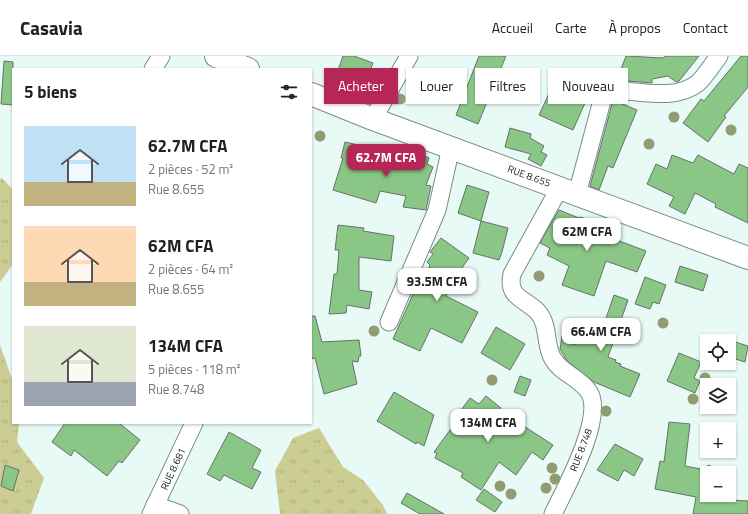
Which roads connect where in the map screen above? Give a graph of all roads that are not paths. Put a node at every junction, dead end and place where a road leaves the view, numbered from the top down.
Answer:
1 (161, 56) edge
2 (216, 56) edge
3 (410, 56) edge
4 (719, 56) edge
5 (154, 68) edge
6 (246, 68) edge
7 (312, 94) edge
8 (373, 119) junction
9 (451, 147) junction
10 (569, 190) junction
11 (748, 258) edge
12 (389, 322) dead end
13 (194, 424) edge
14 (153, 510) edge
15 (180, 514) edge
16 (553, 514) edge

1 - 5 street
2 - 6 street
3 - 8 street
4 - 10 street
7 - 8 street, RUE 8.655
8 - 9 street, RUE 8.655
9 - 10 street, RUE 8.655
9 - 12 street
10 - 11 street, RUE 8.655
10 - 16 street, RUE 8.748
13 - 14 street, RUE 8.681
14 - 15 street

